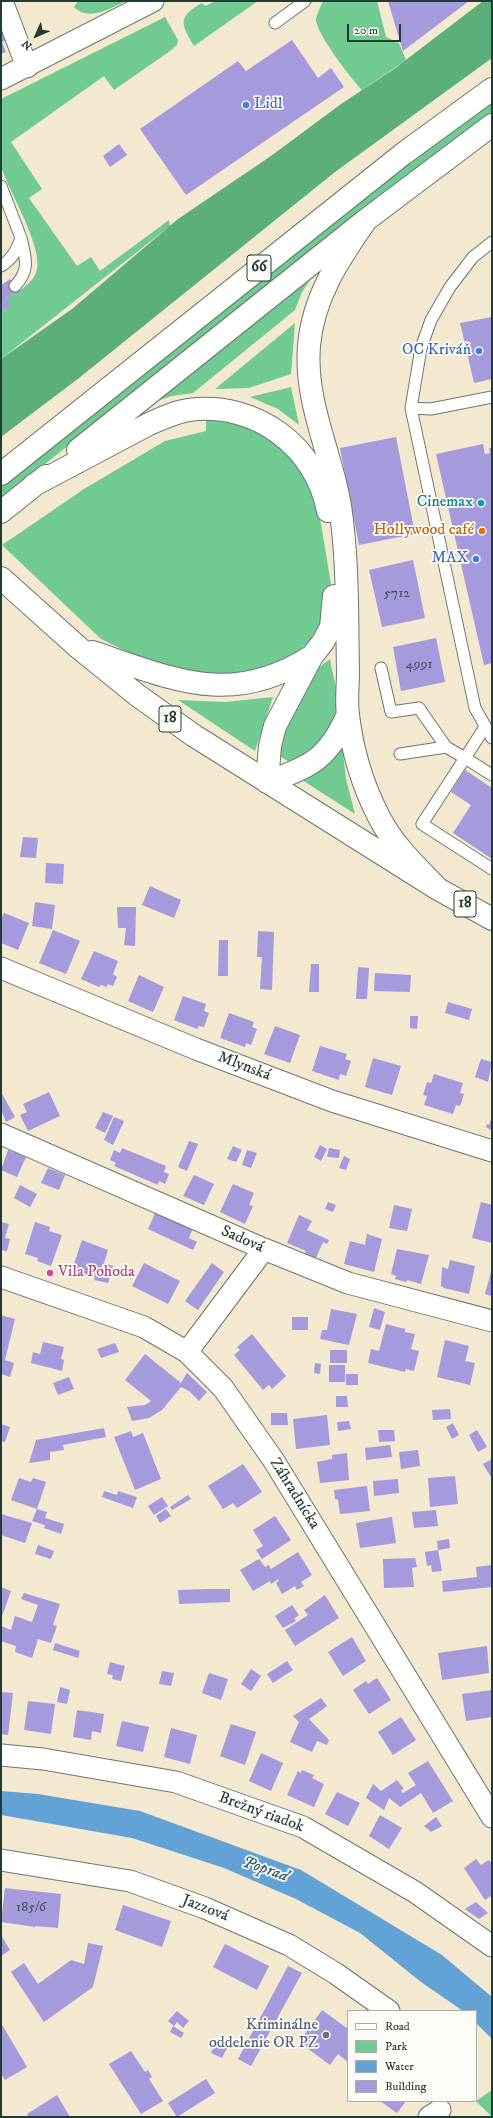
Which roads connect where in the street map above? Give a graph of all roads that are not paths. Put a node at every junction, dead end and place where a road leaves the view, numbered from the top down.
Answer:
1 (2, 1) edge
2 (152, 1) edge
3 (305, 1) edge
4 (275, 24) dead end
5 (27, 67) junction
6 (1, 79) edge
7 (492, 89) edge
8 (492, 125) edge
9 (1, 186) edge
10 (366, 220) junction
11 (21, 238) junction
12 (492, 242) edge
13 (1, 266) edge
14 (14, 286) dead end
15 (492, 397) edge
16 (411, 408) junction
17 (1, 474) edge
18 (34, 485) junction
19 (1, 512) edge
20 (5, 582) edge
21 (79, 648) junction
22 (312, 656) junction
23 (381, 668) dead end
24 (348, 714) junction
25 (485, 727) junction
26 (492, 738) edge
27 (446, 747) junction
28 (400, 754) dead end
29 (465, 758) junction
30 (492, 775) edge
31 (267, 782) junction
32 (492, 869) edge
33 (438, 889) junction
34 (492, 919) edge
35 (1, 968) edge
36 (1, 1134) edge
37 (492, 1150) edge
38 (264, 1249) junction
39 (1, 1277) edge
40 (492, 1321) edge
41 (187, 1352) junction
42 (1, 1755) edge
43 (492, 1817) edge
44 (1, 1860) edge
45 (492, 1946) edge
46 (388, 2010) edge

1 - 5 street
2 - 5 street
3 - 4 lane
5 - 6 street
7 - 17 main road, 66
8 - 10 main road, 66
9 - 11 lane
10 - 18 main road, 66
10 - 24 main road
11 - 13 lane
11 - 14 lane
12 - 16 lane
15 - 16 lane
16 - 25 lane
18 - 19 main road, 66
18 - 22 main road
20 - 21 main road, 18
21 - 22 main road
21 - 31 main road, 18
22 - 31 main road
23 - 27 lane
24 - 31 main road
24 - 33 main road
25 - 26 lane
25 - 29 lane
27 - 28 lane
27 - 29 lane
29 - 30 lane
29 - 32 lane
31 - 33 main road, 18
33 - 34 main road, 18
35 - 37 street, Mlynská
36 - 38 street, Sadová
38 - 40 street, Sadová
38 - 41 street
39 - 41 street, Záhradnícka
41 - 43 street, Záhradnícka
42 - 45 street, Brežný riadok
44 - 46 street, Jazzová

